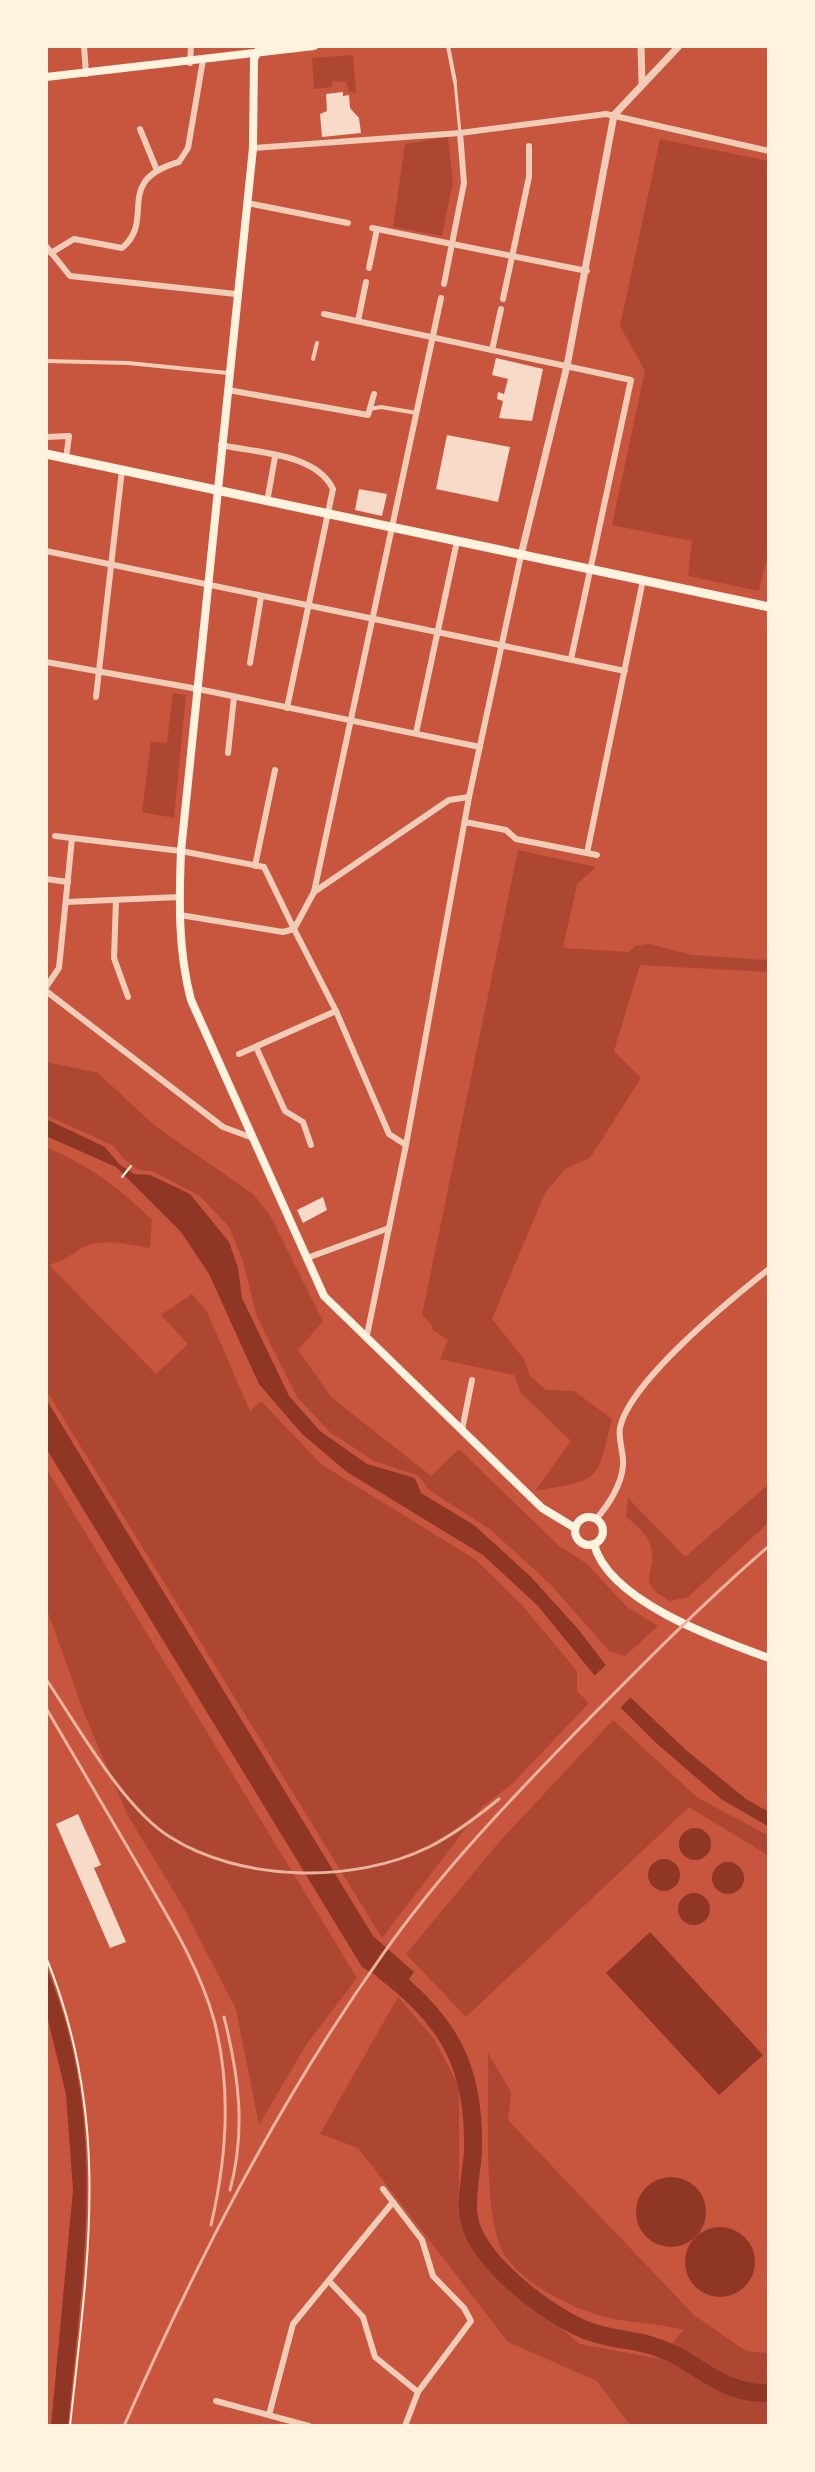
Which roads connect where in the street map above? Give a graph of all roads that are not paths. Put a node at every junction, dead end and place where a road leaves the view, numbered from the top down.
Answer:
1 (84, 46) edge
2 (191, 46) edge
3 (314, 46) edge
4 (448, 46) edge
5 (641, 46) edge
6 (679, 46) edge
7 (260, 49) edge
8 (203, 60) junction
9 (190, 63) junction
10 (86, 74) junction
11 (46, 77) edge
12 (455, 82) joint
13 (642, 83) junction
14 (614, 115) junction
15 (140, 129) dead end
16 (460, 133) junction
17 (529, 146) dead end
18 (253, 148) junction
19 (769, 151) edge
20 (156, 168) junction
21 (247, 203) junction
22 (348, 223) dead end
23 (452, 244) junction
24 (46, 246) edge
25 (51, 253) junction
26 (512, 256) junction
27 (369, 268) joint
28 (587, 271) junction
29 (366, 282) joint
30 (444, 284) joint
31 (236, 294) junction
32 (441, 298) joint
33 (503, 299) joint
34 (501, 309) joint
35 (324, 314) dead end
36 (358, 321) junction
37 (433, 337) junction
38 (317, 343) dead end
39 (492, 350) junction
40 (313, 359) dead end
41 (46, 361) edge
42 (567, 366) junction
43 (228, 373) junction
44 (226, 390) junction
45 (374, 394) dead end
46 (369, 412) junction
47 (417, 413) junction
48 (365, 424) dead end
49 (46, 437) edge
50 (221, 445) junction
51 (46, 454) edge
52 (275, 457) junction
53 (66, 459) junction
54 (122, 470) junction
55 (216, 492) junction
56 (267, 502) junction
57 (327, 514) junction
58 (392, 527) junction
59 (457, 541) junction
60 (46, 551) edge
61 (521, 555) junction
62 (112, 564) junction
63 (591, 569) junction
64 (643, 580) junction
65 (208, 586) junction
66 (261, 597) junction
67 (309, 607) junction
68 (769, 607) edge
69 (373, 618) junction
70 (438, 632) junction
71 (502, 645) junction
72 (571, 659) junction
73 (46, 662) edge
74 (250, 663) dead end
75 (99, 671) junction
76 (625, 671) junction
77 (198, 689) junction
78 (96, 697) dead end
79 (234, 697) junction
80 (287, 708) junction
81 (351, 719) junction
82 (416, 733) junction
83 (480, 747) junction
84 (228, 753) dead end
85 (275, 770) dead end
86 (469, 797) junction
87 (465, 822) junction
88 (55, 836) dead end
89 (72, 838) junction
90 (181, 851) junction
91 (587, 853) junction
92 (597, 855) dead end
93 (255, 866) junction
94 (46, 879) edge
95 (68, 882) junction
96 (314, 892) junction
97 (180, 897) junction
98 (116, 900) junction
99 (66, 902) junction
100 (180, 915) junction
101 (294, 929) junction
102 (46, 989) edge
103 (128, 997) dead end
104 (336, 1011) junction
105 (256, 1047) junction
106 (239, 1054) dead end
107 (253, 1138) junction
108 (311, 1145) dead end
109 (406, 1145) junction
110 (389, 1228) junction
111 (307, 1258) junction
112 (769, 1269) edge
113 (367, 1335) junction
114 (472, 1380) dead end
115 (462, 1430) junction
116 (596, 1519) junction
117 (575, 1528) junction
118 (594, 1544) junction
119 (769, 1658) edge
120 (383, 2189) dead end
121 (393, 2202) junction
122 (329, 2281) junction
123 (418, 2392) junction
124 (216, 2401) dead end
125 (269, 2415) junction
126 (284, 2423) edge
127 (309, 2426) edge
128 (405, 2426) edge

1 - 10 street
2 - 9 street
3 - 7 main road
4 - 12 street
5 - 13 street
6 - 13 street
7 - 8 main road
7 - 18 main road
8 - 9 main road
8 - 20 street
9 - 10 main road
10 - 11 main road
12 - 16 lane
13 - 14 street
14 - 16 street
14 - 19 street
14 - 28 street
15 - 20 street
16 - 18 street
16 - 23 street
17 - 26 street
18 - 21 main road
20 - 25 street
21 - 22 street
21 - 31 main road
23 - 26 street
23 - 27 street
23 - 30 street
24 - 25 street
25 - 31 street
26 - 28 street
26 - 33 street
27 - 29 street
28 - 42 street
29 - 36 street
30 - 32 street
31 - 43 main road
32 - 37 street
33 - 34 street
34 - 39 street
35 - 36 street
36 - 37 street
37 - 39 street
37 - 47 street
38 - 40 street
39 - 42 street
41 - 43 street
42 - 61 street
42 - 63 street
43 - 44 main road
44 - 46 street
44 - 50 main road
45 - 46 street
46 - 47 street
46 - 48 street
47 - 58 street
49 - 53 street
50 - 52 street
50 - 55 main road
51 - 53 main road
52 - 56 street
52 - 57 street
53 - 54 main road
54 - 55 main road
54 - 62 street
55 - 56 main road
55 - 65 main road
56 - 57 main road
57 - 58 main road
57 - 67 street
58 - 59 main road
58 - 69 street
59 - 61 main road
59 - 70 street
60 - 62 street
61 - 63 main road
61 - 71 street
62 - 65 street
62 - 75 street
63 - 64 main road
63 - 72 street
64 - 68 main road
64 - 76 street
65 - 66 street
65 - 77 main road
66 - 67 street
66 - 74 street
67 - 69 street
67 - 80 street
69 - 70 street
69 - 81 street
70 - 71 street
70 - 82 street
71 - 72 street
71 - 83 street
72 - 76 street
73 - 75 street
75 - 77 street
75 - 78 street
76 - 91 street
77 - 79 street
77 - 90 main road
79 - 80 street
79 - 84 street
80 - 81 street
81 - 82 street
81 - 96 street
82 - 83 street
83 - 86 street
85 - 93 street
86 - 87 street
86 - 96 street
87 - 91 street
87 - 109 street
88 - 89 street
89 - 90 street
89 - 95 street
90 - 93 street
90 - 97 main road
91 - 92 street
93 - 101 street
94 - 95 street
95 - 99 street
96 - 101 street
97 - 98 street
97 - 100 main road
98 - 99 street
98 - 103 street
99 - 102 street
100 - 101 street
100 - 107 main road
101 - 104 street
102 - 107 street
104 - 105 street
104 - 109 street
105 - 106 street
105 - 108 street
107 - 111 main road
109 - 110 street
110 - 111 street
110 - 113 street
111 - 113 main road
112 - 116 street
113 - 115 main road
114 - 115 street
115 - 117 main road
116 - 117 main road
116 - 118 main road
117 - 118 main road
118 - 119 main road
120 - 121 street
121 - 122 street
121 - 123 street
122 - 123 street
122 - 125 street
123 - 128 street
124 - 125 street
125 - 126 street
126 - 127 street

